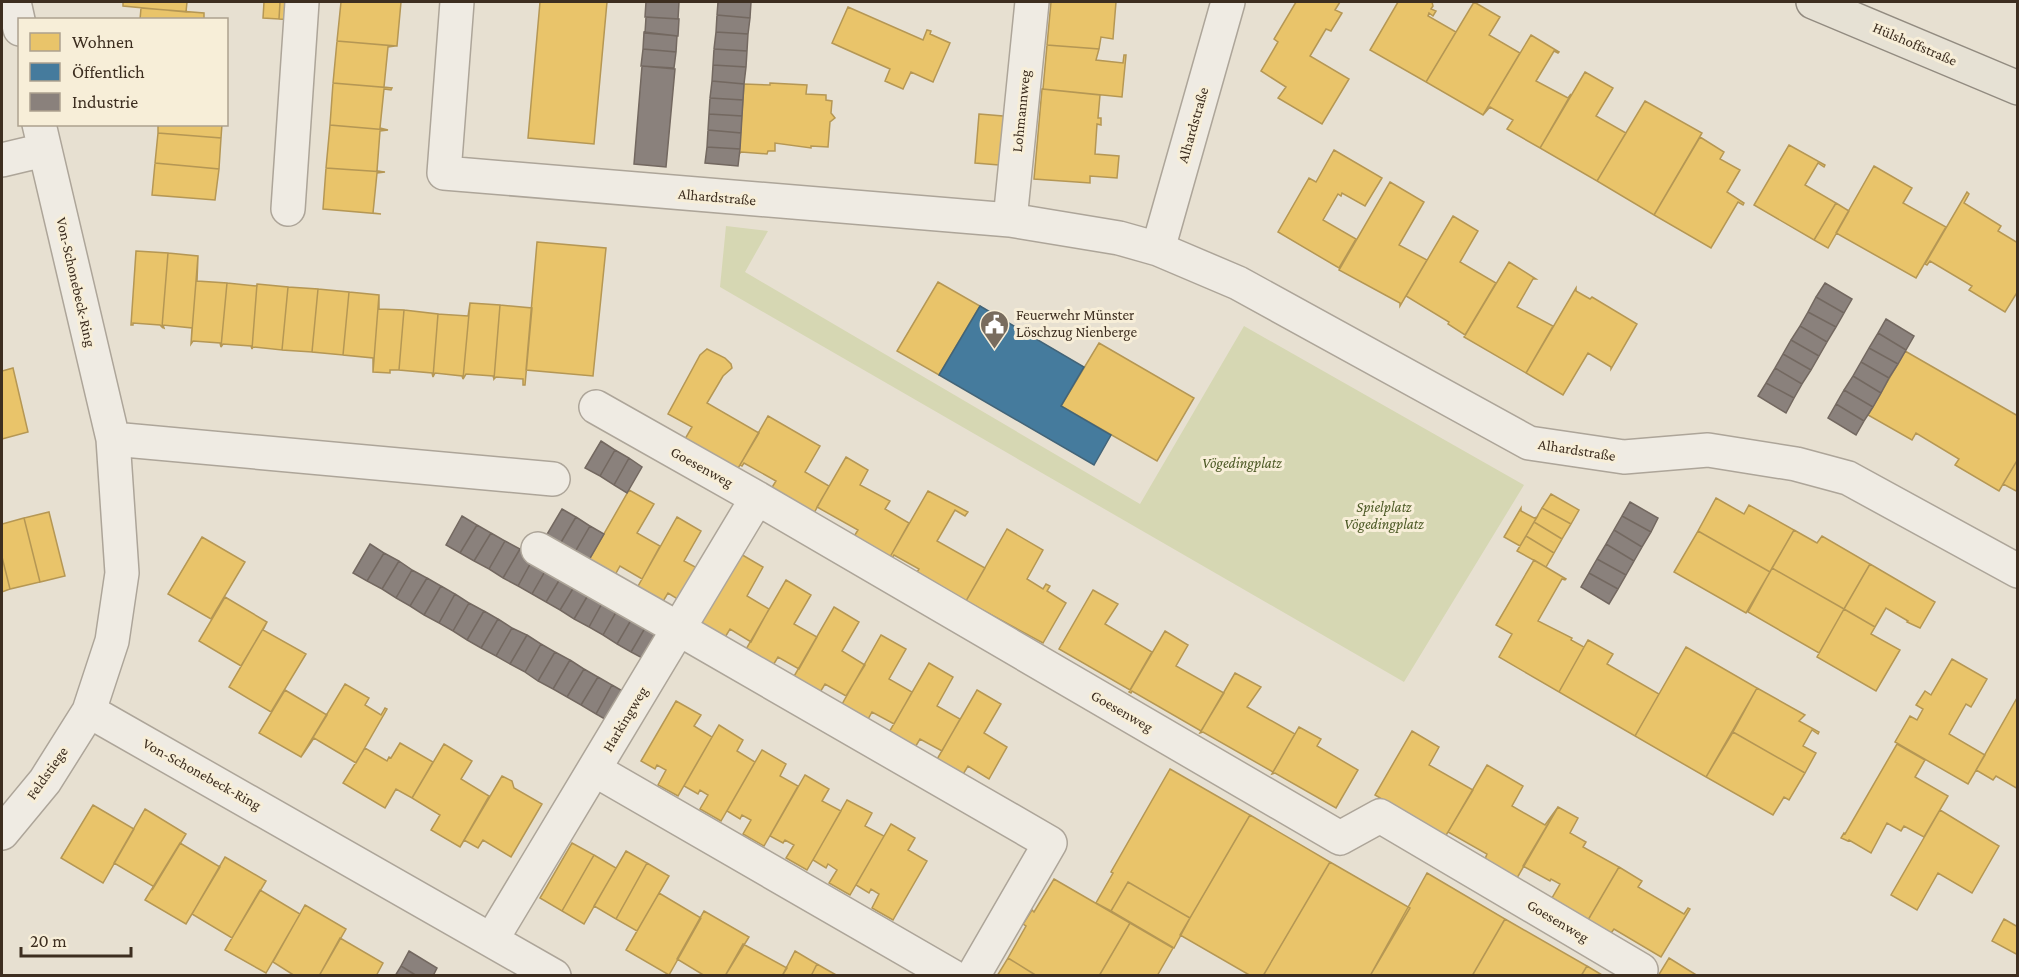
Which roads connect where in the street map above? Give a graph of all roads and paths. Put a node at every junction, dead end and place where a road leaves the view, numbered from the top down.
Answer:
1 (14, 2) edge
2 (302, 2) edge
3 (457, 2) edge
4 (1032, 2) edge
5 (1228, 2) edge
6 (1813, 2) edge
7 (18, 20) edge
8 (2018, 88) edge
9 (41, 137) edge
10 (2, 160) edge
11 (288, 209) dead end
12 (1010, 220) junction
13 (1158, 249) junction
14 (596, 407) dead end
15 (113, 439) junction
16 (553, 479) dead end
17 (758, 498) junction
18 (538, 549) dead end
19 (2018, 571) edge
20 (679, 629) junction
21 (89, 711) junction
22 (595, 770) junction
23 (2, 832) edge
24 (492, 939) junction
25 (554, 975) edge
26 (952, 975) edge
27 (973, 975) edge
28 (1637, 975) edge

1 - 7 street
2 - 11 street
3 - 12 street, Alhardstraße
4 - 12 street, Lohmannweg
5 - 13 street, Alhardstraße
6 - 8 main road, Hülshoffstraße
9 - 10 street
9 - 15 street, Von-Schonebeck-Ring
12 - 13 street, Alhardstraße
13 - 19 street, Alhardstraße
14 - 17 street, Goesenweg
15 - 16 street
15 - 21 street, Von-Schonebeck-Ring
17 - 20 street, Harkingweg
17 - 28 street, Goesenweg
18 - 20 street
20 - 22 street, Harkingweg
20 - 27 street
21 - 23 street, Feldstiege
21 - 24 street, Von-Schonebeck-Ring
22 - 24 street, Harkingweg
22 - 26 street
24 - 25 street, Von-Schonebeck-Ring

